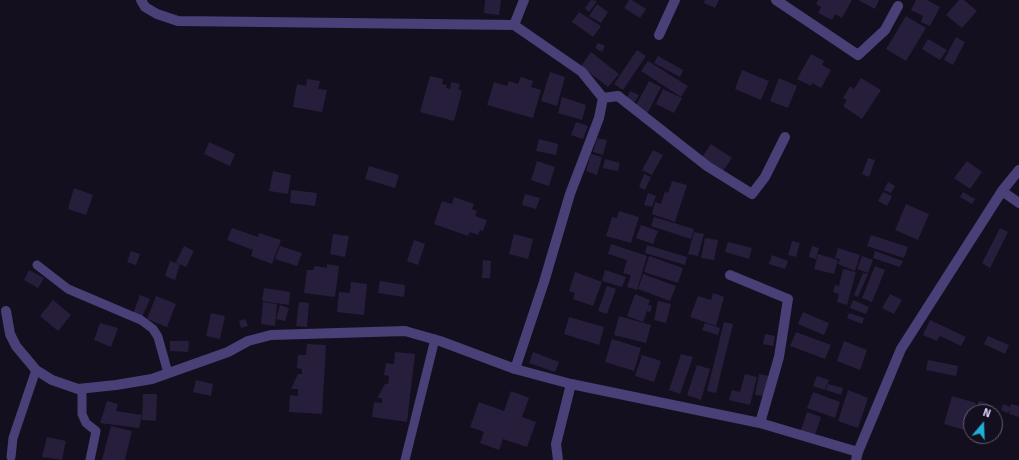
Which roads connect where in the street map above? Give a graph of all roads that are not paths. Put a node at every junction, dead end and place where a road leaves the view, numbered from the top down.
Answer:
1 (141, 0) edge
2 (524, 0) edge
3 (675, 0) edge
4 (776, 0) edge
5 (898, 6) dead end
6 (514, 25) junction
7 (659, 35) dead end
8 (603, 98) junction
9 (785, 137) dead end
10 (1019, 170) edge
11 (1002, 191) junction
12 (1019, 203) edge
13 (37, 265) dead end
14 (730, 275) dead end
15 (6, 310) dead end
16 (436, 339) junction
17 (515, 369) junction
18 (36, 370) junction
19 (168, 373) junction
20 (571, 384) junction
21 (82, 389) junction
22 (760, 424) junction
23 (857, 456) edge
24 (11, 457) dead end
25 (90, 460) edge
26 (405, 460) edge
27 (558, 460) edge

1 - 6 street
2 - 6 street
3 - 7 street
4 - 5 street
6 - 8 street
8 - 9 street
8 - 17 street
10 - 11 street
11 - 12 street
11 - 23 street
13 - 19 lane
14 - 22 street
15 - 18 street
16 - 17 street
16 - 19 street
16 - 26 lane
17 - 20 street
18 - 21 street
18 - 24 lane
19 - 21 street
20 - 22 street
20 - 27 street
21 - 25 lane
22 - 23 street

